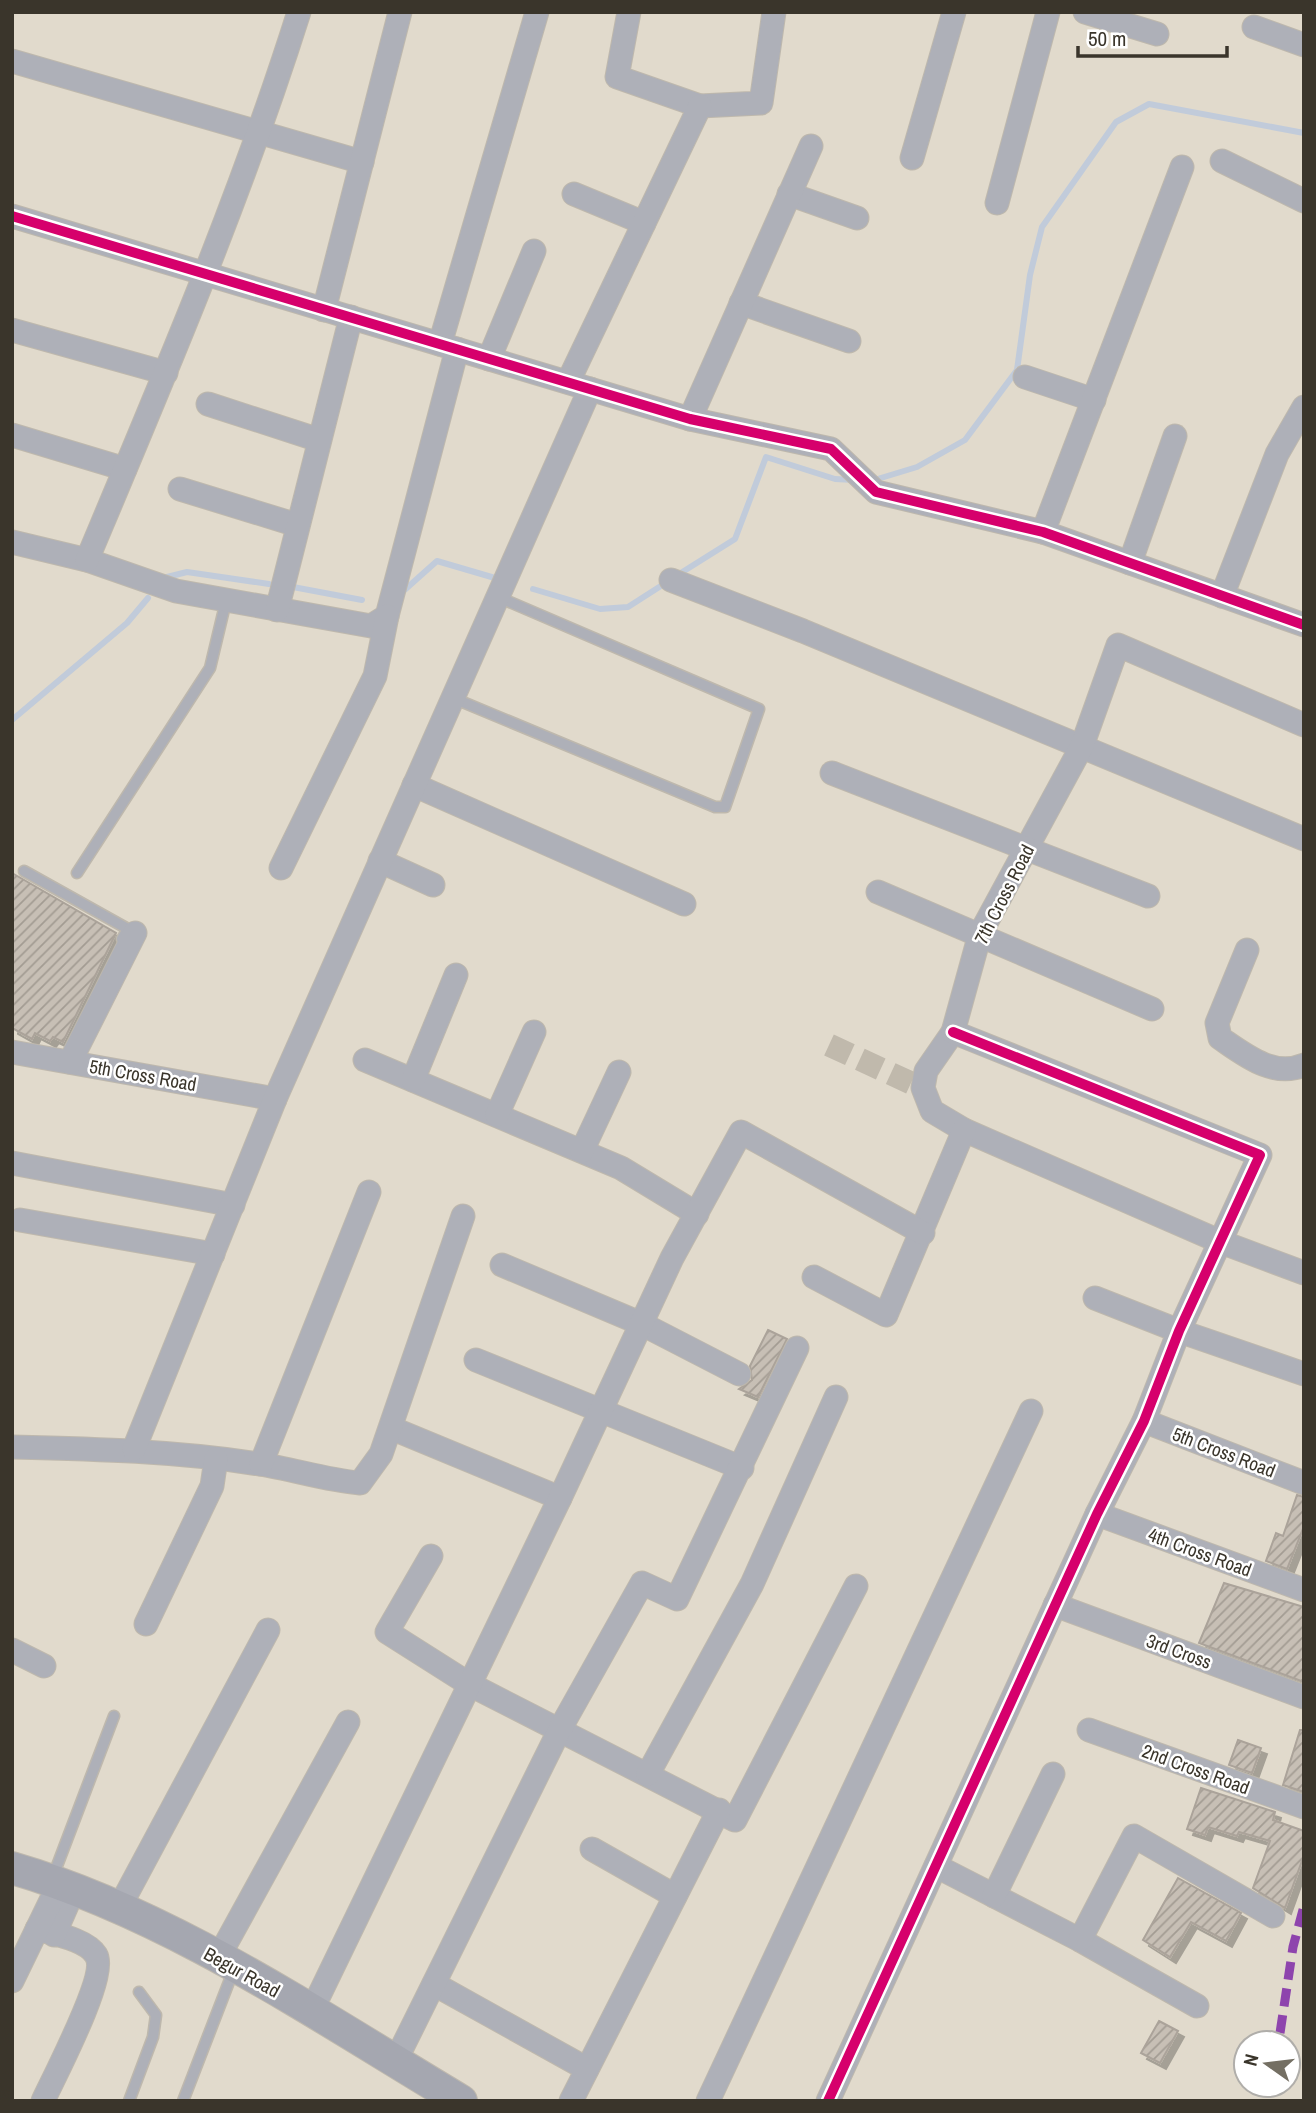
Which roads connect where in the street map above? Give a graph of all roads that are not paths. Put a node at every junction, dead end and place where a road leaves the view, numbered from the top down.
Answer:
1 (299, 12) edge
2 (400, 12) edge
3 (537, 12) edge
4 (629, 12) edge
5 (774, 12) edge
6 (954, 12) edge
7 (1048, 12) edge
8 (1085, 12) edge
9 (1254, 27) dead end
10 (1157, 34) dead end
11 (1304, 45) edge
12 (12, 61) edge
13 (700, 106) junction
14 (261, 132) junction
15 (811, 146) dead end
16 (912, 158) dead end
17 (1222, 161) dead end
18 (362, 162) junction
19 (1182, 167) dead end
20 (574, 194) dead end
21 (789, 194) junction
22 (1304, 201) edge
23 (997, 202) dead end
24 (12, 216) edge
25 (857, 218) dead end
26 (644, 223) junction
27 (534, 251) dead end
28 (207, 272) junction
29 (741, 303) junction
30 (324, 310) junction
31 (351, 317) junction
32 (12, 330) edge
33 (849, 341) dead end
34 (448, 346) junction
35 (489, 359) junction
36 (166, 373) junction
37 (1025, 377) dead end
38 (579, 385) junction
39 (1094, 400) junction
40 (208, 404) dead end
41 (1304, 407) edge
42 (690, 419) junction
43 (12, 435) edge
44 (1175, 436) dead end
45 (319, 440) junction
46 (125, 469) junction
47 (180, 489) dead end
48 (297, 525) junction
49 (1044, 532) junction
50 (12, 542) edge
51 (87, 560) junction
52 (1130, 563) junction
53 (671, 580) dead end
54 (1222, 596) junction
55 (498, 597) junction
56 (226, 601) junction
57 (277, 610) junction
58 (387, 616) junction
59 (1304, 625) edge
60 (453, 698) junction
61 (1304, 725) edge
62 (1082, 746) junction
63 (832, 773) dead end
64 (414, 785) junction
65 (1304, 839) edge
66 (1026, 848) junction
67 (380, 861) junction
68 (281, 868) dead end
69 (24, 871) dead end
70 (77, 873) dead end
71 (433, 885) dead end
72 (878, 892) dead end
73 (1148, 897) dead end
74 (684, 904) dead end
75 (135, 933) dead end
76 (980, 933) junction
77 (1247, 950) dead end
78 (116, 960) junction
79 (456, 975) dead end
80 (1152, 1009) dead end
81 (534, 1032) dead end
82 (953, 1032) junction
83 (12, 1052) edge
84 (365, 1060) dead end
85 (70, 1062) junction
86 (1304, 1065) edge
87 (620, 1072) dead end
88 (413, 1080) junction
89 (275, 1099) junction
90 (497, 1115) junction
91 (964, 1130) junction
92 (582, 1151) junction
93 (12, 1163) edge
94 (369, 1192) dead end
95 (233, 1205) junction
96 (696, 1214) junction
97 (463, 1216) dead end
98 (20, 1220) dead end
99 (923, 1233) junction
100 (1221, 1242) junction
101 (212, 1254) junction
102 (502, 1265) dead end
103 (1304, 1273) edge
104 (814, 1277) dead end
105 (1096, 1298) dead end
106 (642, 1324) junction
107 (1179, 1331) junction
108 (797, 1348) dead end
109 (476, 1360) dead end
110 (739, 1374) dead end
111 (1304, 1374) edge
112 (836, 1397) dead end
113 (600, 1409) junction
114 (1031, 1411) dead end
115 (1144, 1421) junction
116 (391, 1427) junction
117 (12, 1447) edge
118 (134, 1449) junction
119 (216, 1458) junction
120 (261, 1464) junction
121 (742, 1468) junction
122 (1304, 1483) edge
123 (560, 1498) junction
124 (1097, 1514) junction
125 (431, 1556) dead end
126 (856, 1586) dead end
127 (1304, 1590) edge
128 (1055, 1605) junction
129 (146, 1623) dead end
130 (268, 1630) dead end
131 (12, 1650) edge
132 (44, 1665) dead end
133 (469, 1684) junction
134 (1304, 1697) edge
135 (114, 1716) dead end
136 (348, 1722) dead end
137 (560, 1730) junction
138 (1089, 1730) dead end
139 (648, 1774) junction
140 (1053, 1774) dead end
141 (1304, 1807) edge
142 (719, 1810) junction
143 (592, 1849) dead end
144 (936, 1867) junction
145 (12, 1868) edge
146 (62, 1882) junction
147 (675, 1896) junction
148 (993, 1896) junction
149 (118, 1908) junction
150 (1273, 1916) dead end
151 (46, 1932) junction
152 (1080, 1940) junction
153 (227, 1962) junction
154 (12, 1980) edge
155 (434, 1984) junction
156 (139, 1992) dead end
157 (1197, 2006) dead end
158 (311, 2012) junction
159 (395, 2062) junction
160 (587, 2069) junction
161 (426, 2092) edge
162 (43, 2101) edge
163 (129, 2101) edge
164 (183, 2101) edge
165 (461, 2101) edge
166 (570, 2101) edge
167 (708, 2101) edge
168 (828, 2101) edge

1 - 14 street
2 - 18 street
3 - 34 street
4 - 13 street
5 - 13 street
6 - 16 street
7 - 23 street
8 - 10 street
9 - 11 street
12 - 14 street
13 - 26 street
14 - 18 street
14 - 28 street
15 - 21 street
17 - 22 street
18 - 30 street
19 - 39 street
20 - 26 street
21 - 25 street
21 - 29 street
24 - 28 street
26 - 38 street
27 - 35 street
28 - 30 street
28 - 36 street
29 - 33 street
29 - 42 street
30 - 31 street
31 - 34 street
31 - 45 street
32 - 36 street
34 - 35 street
34 - 58 street
35 - 38 street
36 - 46 street
37 - 39 street
38 - 42 street
38 - 55 street
39 - 49 street
40 - 45 street
41 - 54 street
42 - 49 street
43 - 46 street
44 - 52 street
45 - 48 street
46 - 51 street
47 - 48 street
48 - 57 street
49 - 52 street
50 - 51 street
51 - 56 street
52 - 54 street
53 - 62 street
54 - 59 street
55 - 60 street
55 - 60 lane
56 - 57 street
56 - 70 lane
57 - 58 street
58 - 68 street
60 - 64 street
61 - 62 street, 7th Cross Road
62 - 65 street
62 - 66 street, 7th Cross Road
63 - 66 street
64 - 67 street
64 - 74 street
66 - 73 street
66 - 76 street, 7th Cross Road
67 - 71 street
67 - 89 street
69 - 78 lane
72 - 76 street
75 - 78 street
76 - 80 street
76 - 82 street, 7th Cross Road
77 - 86 street
78 - 85 street
79 - 88 street
81 - 90 street
82 - 91 street, 7th Cross Road
82 - 100 street
83 - 85 street, 5th Cross Road
84 - 88 street
85 - 89 street, 5th Cross Road
87 - 92 street
88 - 90 street
89 - 95 street
90 - 92 street
91 - 99 street
91 - 100 street, 7th Cross Road
92 - 96 street
93 - 95 street
94 - 120 street
95 - 101 street
96 - 99 street
96 - 106 street
97 - 116 street
98 - 101 street
99 - 104 street
100 - 103 street, 7th Cross Road
100 - 107 street
101 - 118 street
102 - 106 street
105 - 107 street
106 - 110 street
106 - 113 street
107 - 111 street
107 - 115 street
108 - 121 street
109 - 113 street
112 - 139 street
113 - 121 street
113 - 123 street
114 - 167 street
115 - 122 street, 5th Cross Road
115 - 124 street
116 - 120 street
116 - 123 street
117 - 118 street
118 - 119 street
119 - 120 street
119 - 129 street
121 - 137 street
123 - 133 street
124 - 127 street, 4th Cross Road
124 - 128 street
125 - 133 street
126 - 142 street
128 - 134 street, 3rd Cross
128 - 144 street
130 - 149 street
131 - 132 street
133 - 137 street
133 - 158 street
135 - 146 lane
136 - 153 street
137 - 139 street
137 - 155 street
138 - 141 street, 2nd Cross Road
139 - 142 street
140 - 148 street
142 - 147 street
143 - 147 street
144 - 148 street
144 - 168 street
145 - 146 main road, Begur Road
146 - 149 main road, Begur Road
146 - 151 street
147 - 160 street
148 - 152 street
149 - 153 main road, Begur Road
150 - 152 street
151 - 154 street
151 - 162 street
152 - 157 street
153 - 158 main road, Begur Road
153 - 164 lane
155 - 159 street
155 - 160 street
156 - 163 lane
158 - 159 main road, Begur Road
159 - 161 main road, Begur Road
160 - 166 street
161 - 165 main road, Begur Road

